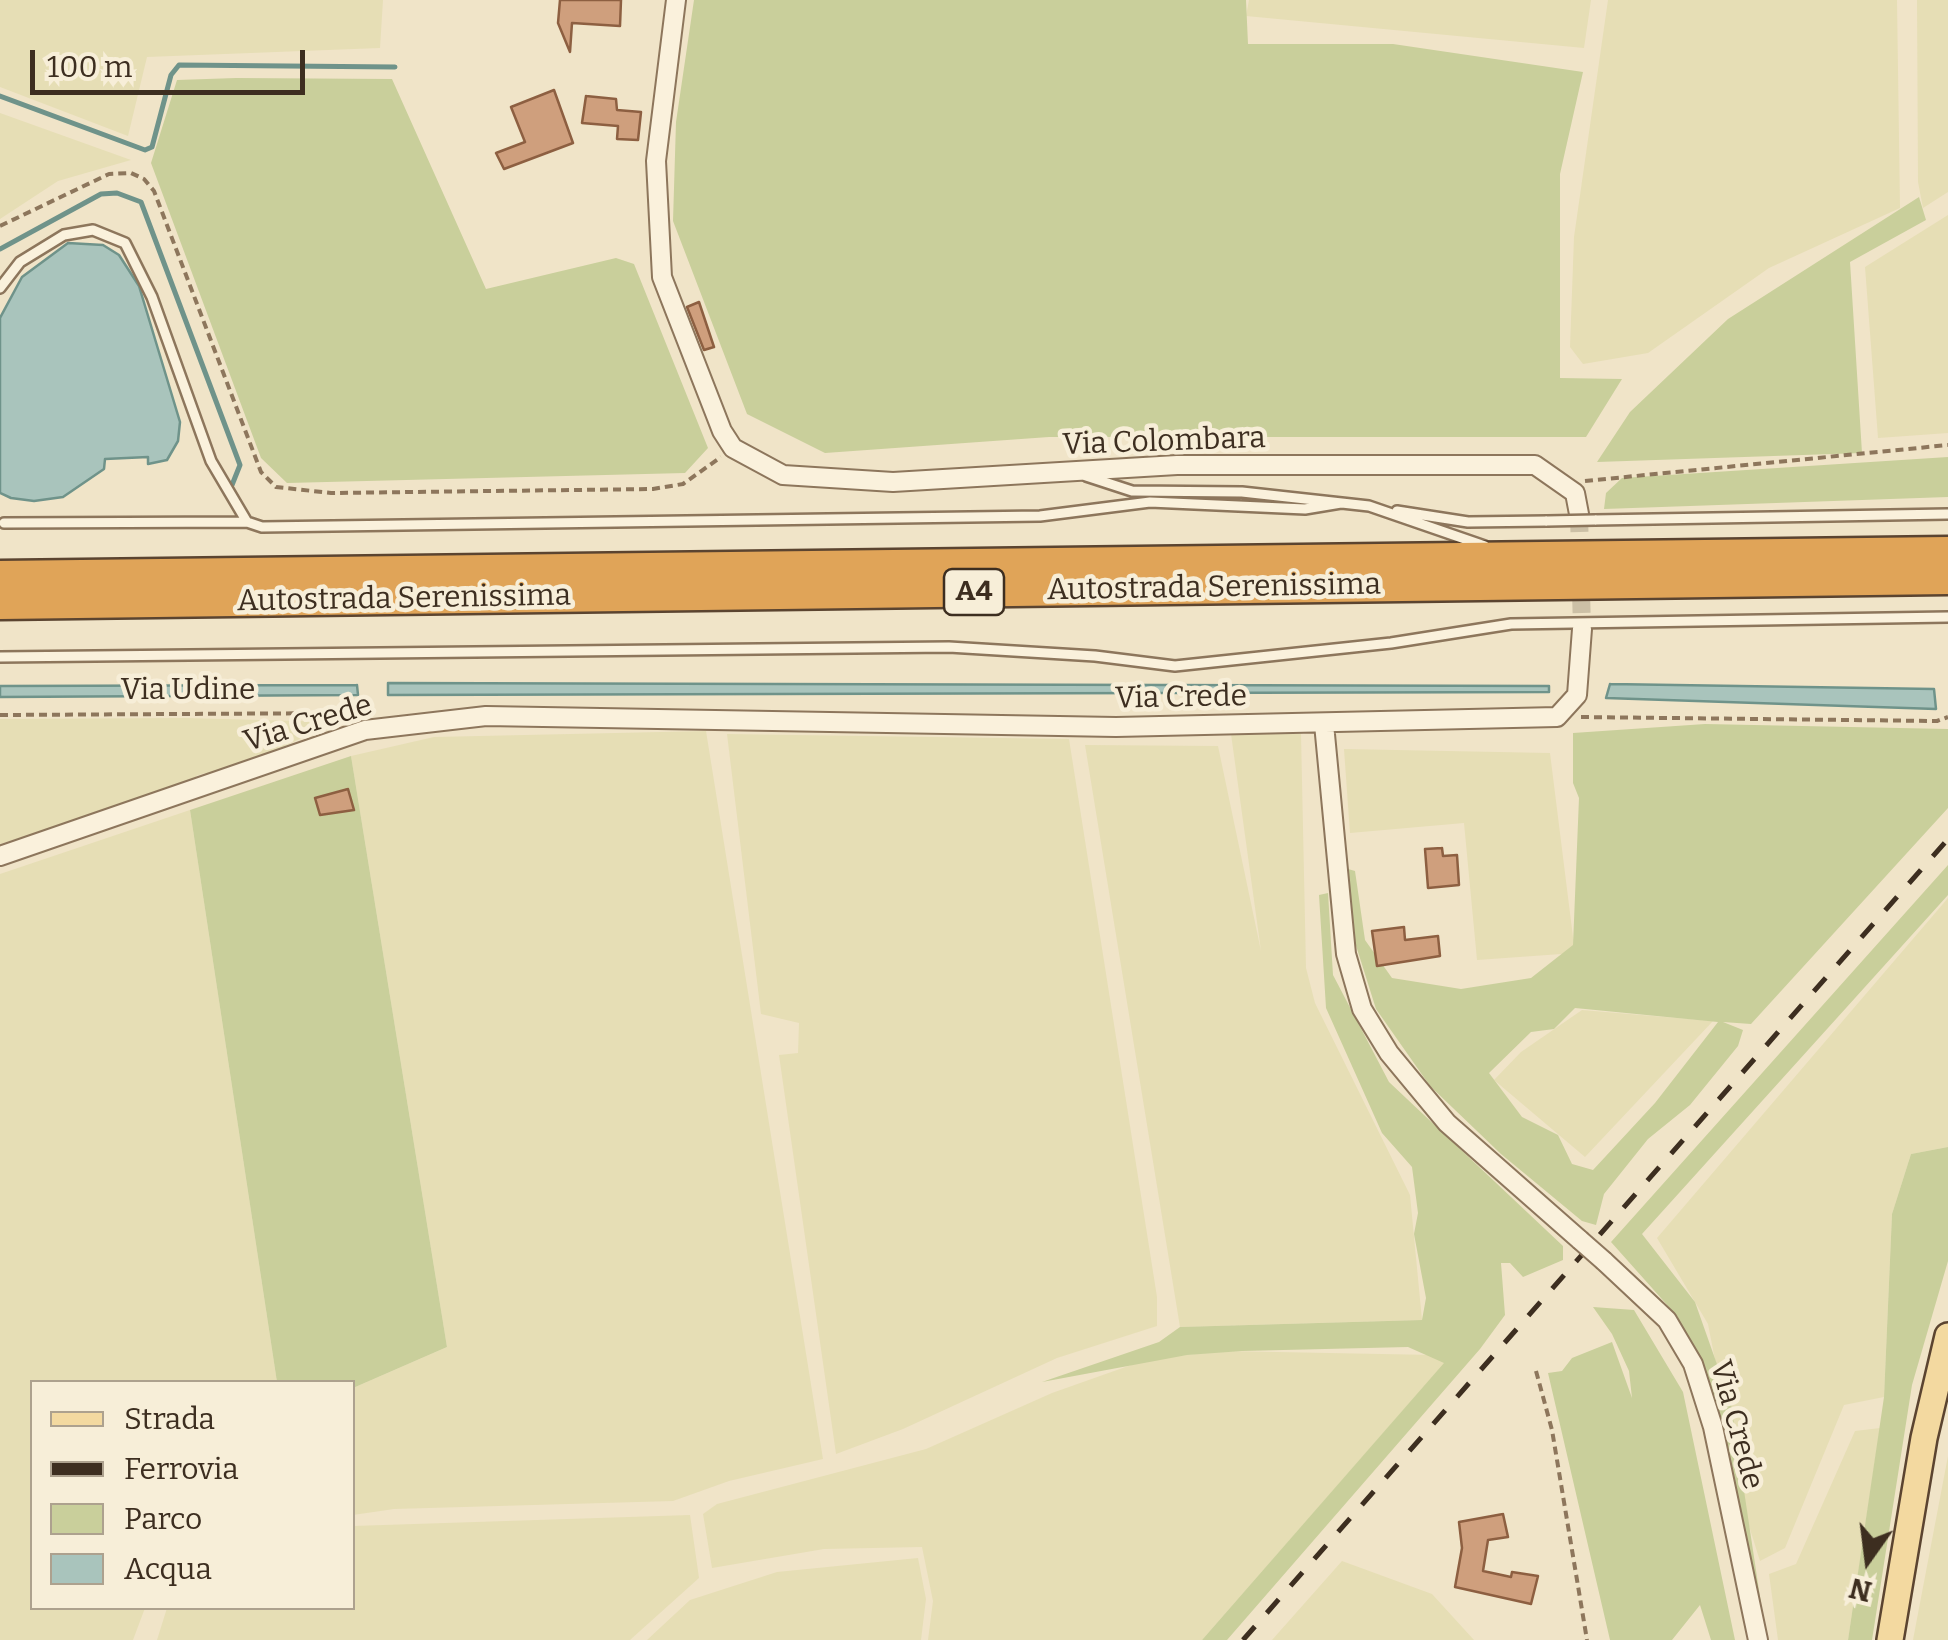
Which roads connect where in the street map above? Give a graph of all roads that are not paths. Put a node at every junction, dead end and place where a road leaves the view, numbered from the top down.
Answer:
1 (676, 0) edge
2 (0, 288) edge
3 (1071, 472) junction
4 (1341, 503) junction
5 (1369, 506) junction
6 (0, 510) edge
7 (1948, 514) edge
8 (1587, 517) junction
9 (247, 522) junction
10 (2, 523) edge
11 (1948, 552) edge
12 (1516, 557) junction
13 (0, 576) edge
14 (1948, 579) edge
15 (0, 604) edge
16 (1948, 617) edge
17 (1582, 628) tunnel mouth
18 (0, 658) edge
19 (1324, 724) junction
20 (0, 856) edge
21 (1948, 1336) edge
22 (1758, 1640) edge
23 (1890, 1640) edge

1 - 3 street, Via Colombara
2 - 9 lane
3 - 4 lane
3 - 8 street, Via Colombara
4 - 5 lane
4 - 9 lane
5 - 8 lane, bridge
5 - 12 lane
6 - 10 lane
7 - 8 lane
9 - 10 lane
11 - 12 highway, Autostrada Serenissima / A4
12 - 13 highway, Autostrada Serenissima / A4
14 - 15 highway, Autostrada Serenissima / A4
16 - 18 lane
17 - 19 street
19 - 20 street, Via Crede
19 - 22 street, Via Crede, bridge
21 - 23 main road

